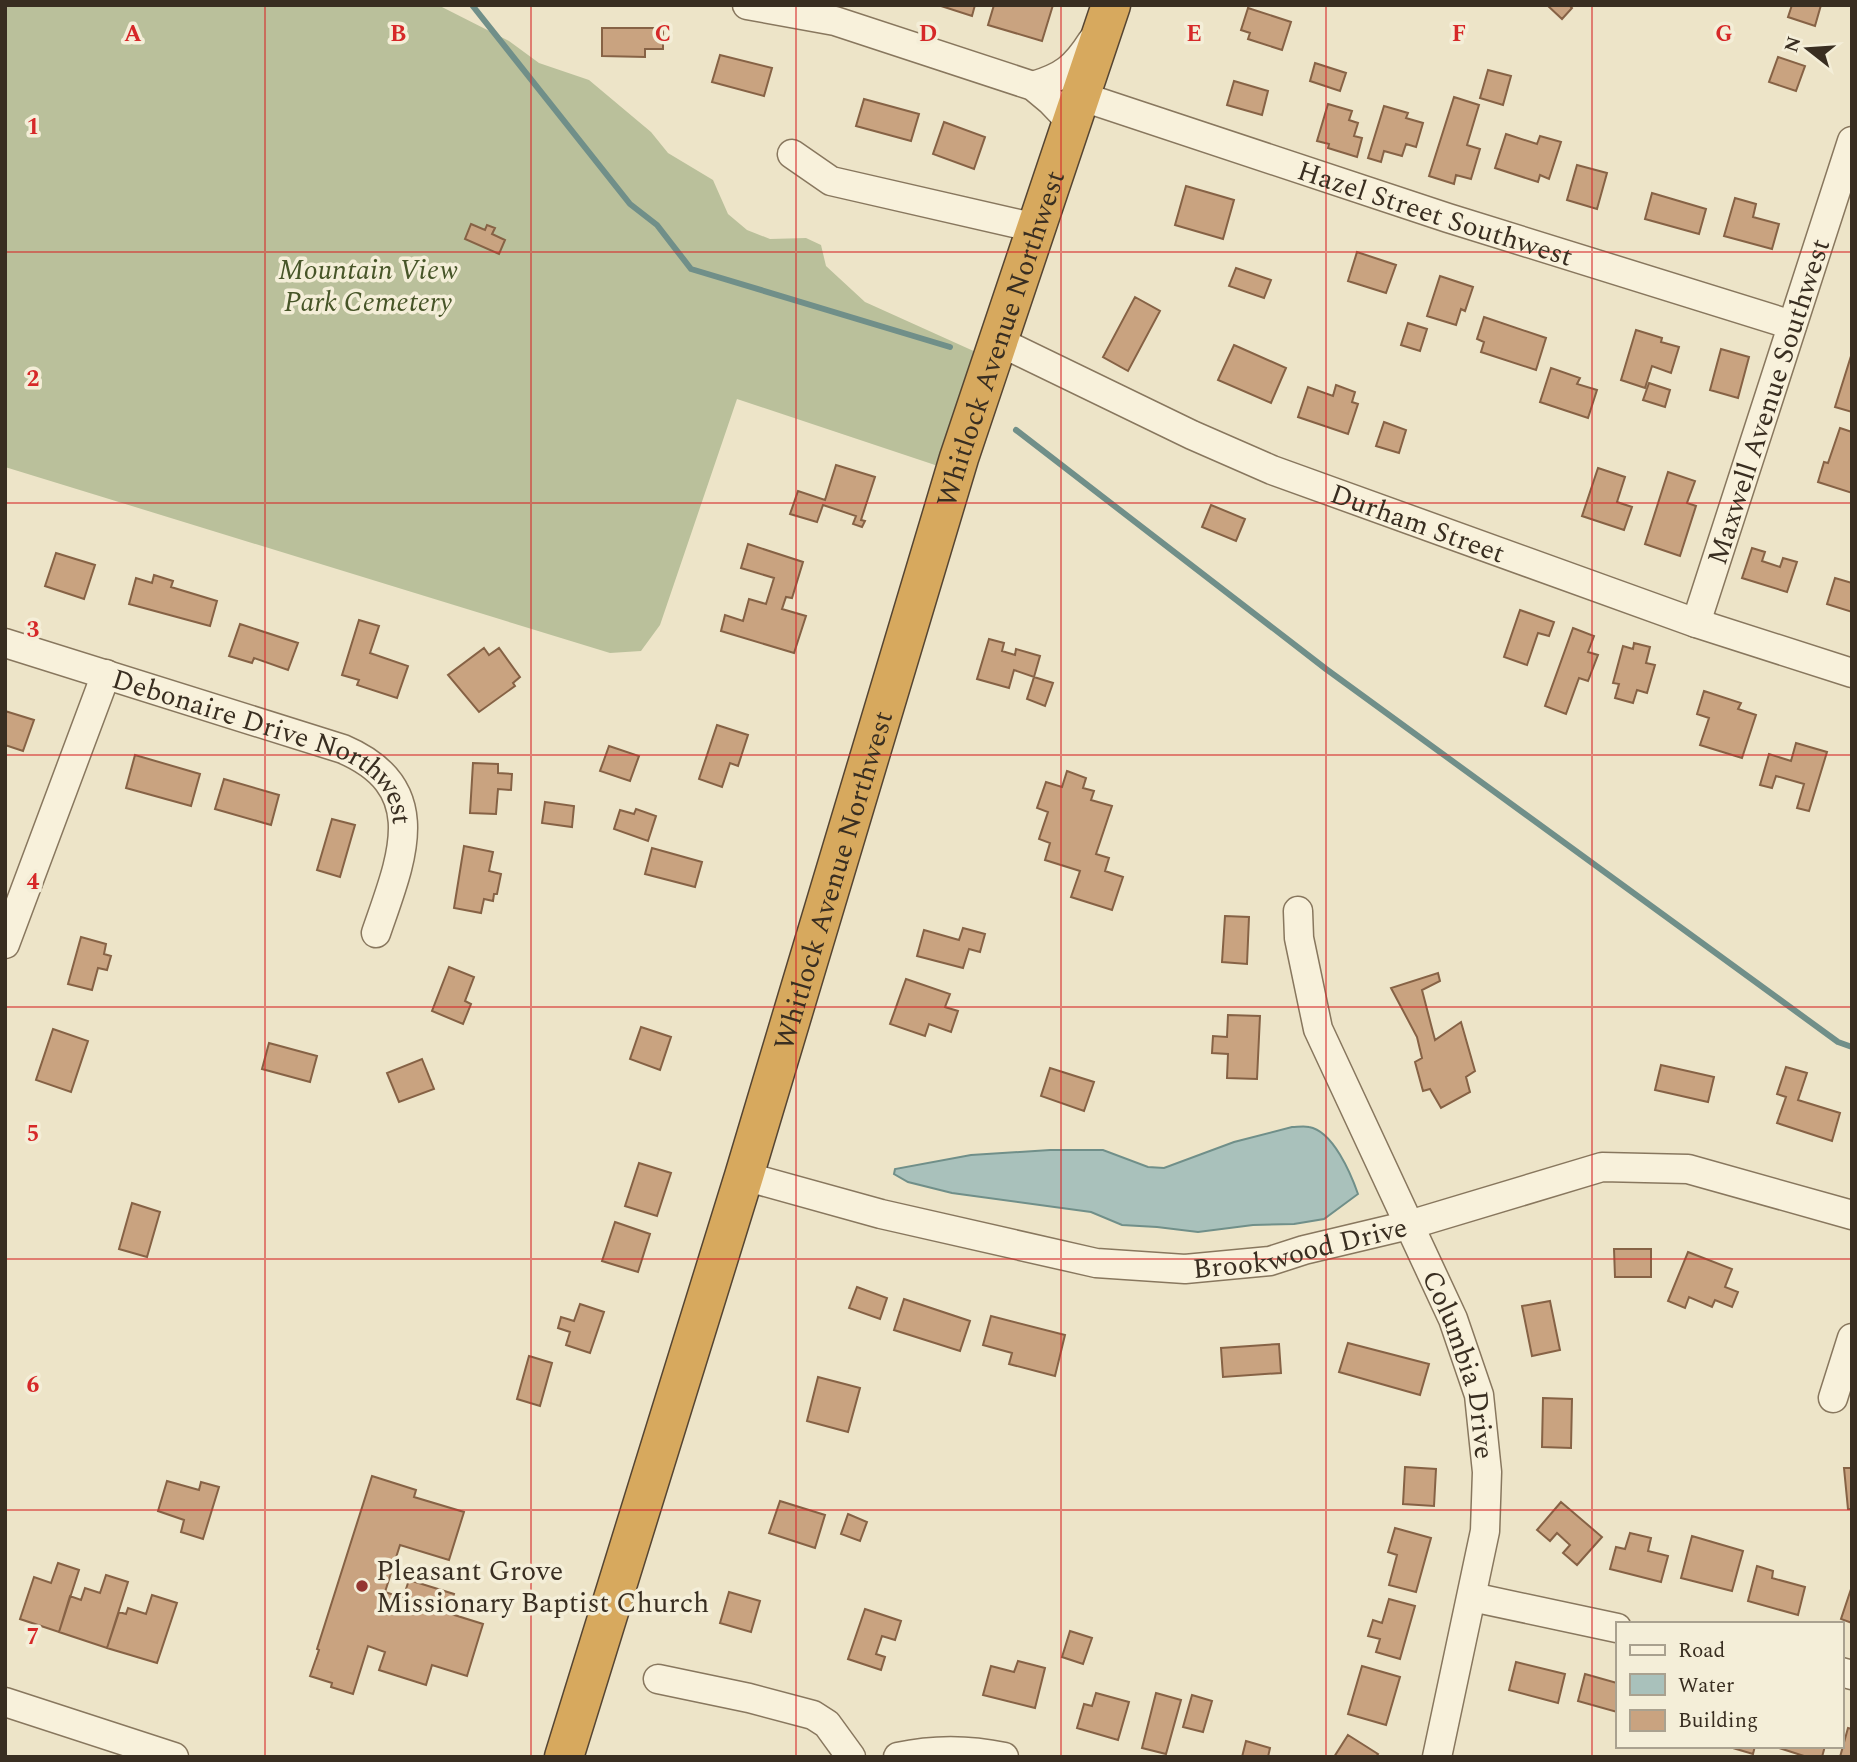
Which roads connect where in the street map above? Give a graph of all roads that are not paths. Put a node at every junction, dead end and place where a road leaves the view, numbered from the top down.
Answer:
1 (747, 5) edge
2 (1109, 10) edge
3 (1032, 86) junction
4 (1076, 109) junction
5 (1852, 141) edge
6 (792, 154) dead end
7 (1036, 228) junction
8 (1792, 325) junction
9 (998, 341) junction
10 (1696, 623) junction
11 (5, 643) edge
12 (1852, 673) edge
13 (106, 674) junction
14 (1298, 911) dead end
15 (376, 933) dead end
16 (5, 944) edge
17 (744, 1176) junction
18 (1852, 1215) edge
19 (1409, 1225) junction
20 (1852, 1338) edge
21 (1833, 1398) dead end
22 (1472, 1597) junction
23 (1616, 1628) edge
24 (658, 1678) dead end
25 (5, 1702) edge
26 (174, 1757) edge
27 (564, 1757) edge
28 (851, 1757) edge
29 (898, 1757) edge
30 (1003, 1757) edge
31 (1437, 1757) edge

1 - 3 street
2 - 3 street
2 - 4 highway, Whitlock Avenue Northwest
3 - 4 street
4 - 7 highway, Whitlock Avenue Northwest
4 - 8 street, Hazel Street Southwest
5 - 8 street, Maxwell Avenue Southwest
6 - 7 street
7 - 9 highway, Whitlock Avenue Northwest
8 - 10 street, Maxwell Avenue Southwest
9 - 10 street, Durham Street
9 - 17 highway, Whitlock Avenue Northwest
10 - 12 street, Durham Street
11 - 13 street, Debonaire Drive Northwest
13 - 15 street, Debonaire Drive Northwest
13 - 16 street
14 - 19 street, Columbia Drive
17 - 19 street, Brookwood Drive
17 - 27 highway, Whitlock Avenue Northwest
18 - 19 street, Brookwood Drive
19 - 22 street, Columbia Drive
20 - 21 street
22 - 23 street
22 - 31 street, Columbia Drive
24 - 28 street
25 - 26 street
29 - 30 street

